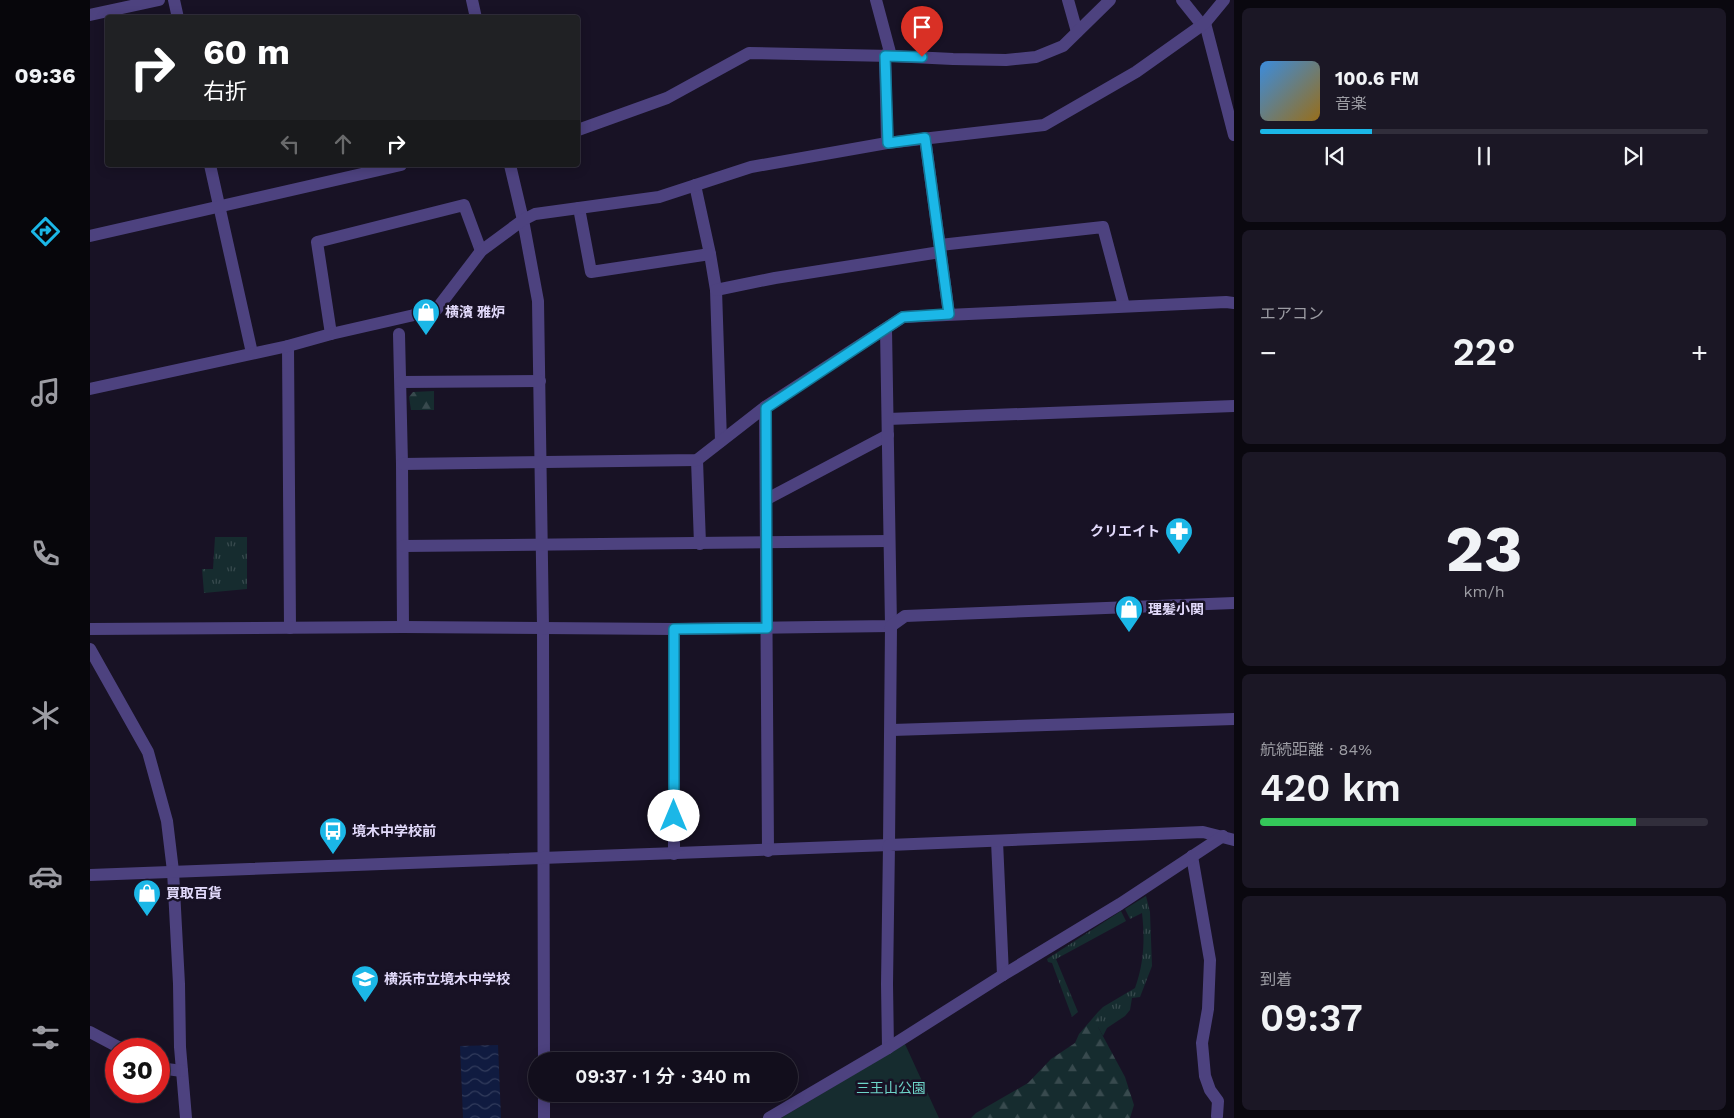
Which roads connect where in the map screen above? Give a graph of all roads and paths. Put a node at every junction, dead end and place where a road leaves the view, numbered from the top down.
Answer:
1 (159, 0) edge
2 (174, 0) edge
3 (472, 0) edge
4 (876, 0) edge
5 (1068, 0) edge
6 (1110, 0) edge
7 (1182, 0) edge
8 (1224, 0) edge
9 (90, 15) edge
10 (177, 15) edge
11 (475, 15) edge
12 (1203, 24) junction
13 (1077, 32) junction
14 (888, 56) junction
15 (580, 129) edge
16 (1234, 135) edge
17 (925, 138) junction
18 (888, 143) junction
19 (210, 167) edge
20 (392, 167) edge
21 (510, 167) edge
22 (695, 185) junction
23 (219, 206) junction
24 (578, 208) junction
25 (523, 220) junction
26 (90, 236) edge
27 (940, 249) junction
28 (481, 251) junction
29 (710, 254) junction
30 (716, 290) junction
31 (1234, 303) edge
32 (1124, 306) junction
33 (949, 314) junction
34 (399, 327) junction
35 (886, 329) junction
36 (331, 334) junction
37 (288, 346) junction
38 (252, 353) junction
39 (540, 381) junction
40 (401, 382) junction
41 (90, 390) edge
42 (1234, 406) edge
43 (766, 408) junction
44 (888, 419) junction
45 (888, 435) junction
46 (721, 441) junction
47 (697, 460) junction
48 (540, 461) junction
49 (402, 464) junction
50 (767, 499) junction
51 (889, 542) junction
52 (767, 543) junction
53 (700, 544) junction
54 (542, 545) junction
55 (403, 546) junction
56 (1234, 603) edge
57 (891, 626) junction
58 (402, 627) junction
59 (543, 627) junction
60 (290, 628) junction
61 (767, 628) junction
62 (90, 629) edge
63 (674, 629) junction
64 (90, 649) edge
65 (1234, 719) edge
66 (892, 730) junction
67 (1229, 838) edge
68 (997, 841) junction
69 (889, 846) junction
70 (768, 850) junction
71 (674, 854) junction
72 (1192, 856) junction
73 (543, 859) junction
74 (173, 871) junction
75 (90, 875) edge
76 (1003, 975) junction
77 (90, 1032) edge
78 (105, 1040) edge
79 (888, 1048) junction
80 (544, 1052) edge
81 (170, 1069) edge
82 (182, 1070) junction
83 (544, 1102) edge
84 (1217, 1116) dead end
85 (186, 1118) edge
86 (544, 1118) edge
87 (769, 1118) edge

1 - 9 street
2 - 10 street
3 - 11 street
4 - 14 street
5 - 13 street
6 - 13 street
7 - 12 street
8 - 12 street
12 - 16 street
12 - 17 street
13 - 14 street
14 - 15 street
14 - 18 street
17 - 18 street
17 - 27 street
18 - 22 street
19 - 23 street
20 - 23 street
21 - 25 street
22 - 24 street
22 - 29 street
23 - 26 street
23 - 38 street
24 - 25 street
24 - 29 street
25 - 28 street
25 - 39 street
27 - 30 street
27 - 32 street
27 - 33 street
28 - 34 street
28 - 36 street
29 - 30 street
30 - 46 street
31 - 32 street
32 - 33 street
33 - 35 street
34 - 36 street
34 - 40 street
35 - 43 street
35 - 44 street
36 - 37 street
37 - 38 street
37 - 60 street
38 - 41 street
39 - 40 street
39 - 48 street
40 - 49 street
42 - 44 street
43 - 46 street
43 - 50 street
44 - 45 street
45 - 50 street
45 - 51 street
46 - 47 street
47 - 48 street
47 - 53 street
48 - 49 street
48 - 54 street
49 - 55 street
50 - 52 street
51 - 52 street
51 - 57 street
52 - 53 street
52 - 61 street
53 - 54 street
54 - 55 street
54 - 59 street
55 - 58 street
56 - 57 street
57 - 61 street
57 - 66 street
58 - 59 street
58 - 60 street
59 - 63 street
59 - 73 street
60 - 62 street
61 - 63 street
61 - 70 street
63 - 71 street
64 - 74 street
65 - 66 street
66 - 69 street
67 - 68 street
67 - 72 street
68 - 69 street
68 - 76 street
69 - 70 street
69 - 79 street
70 - 71 street
71 - 73 street
72 - 76 street
72 - 84 street
73 - 74 street
73 - 80 street
74 - 75 street
74 - 82 street
76 - 79 street
77 - 78 street
79 - 87 street
81 - 82 street
82 - 85 street
83 - 86 street

